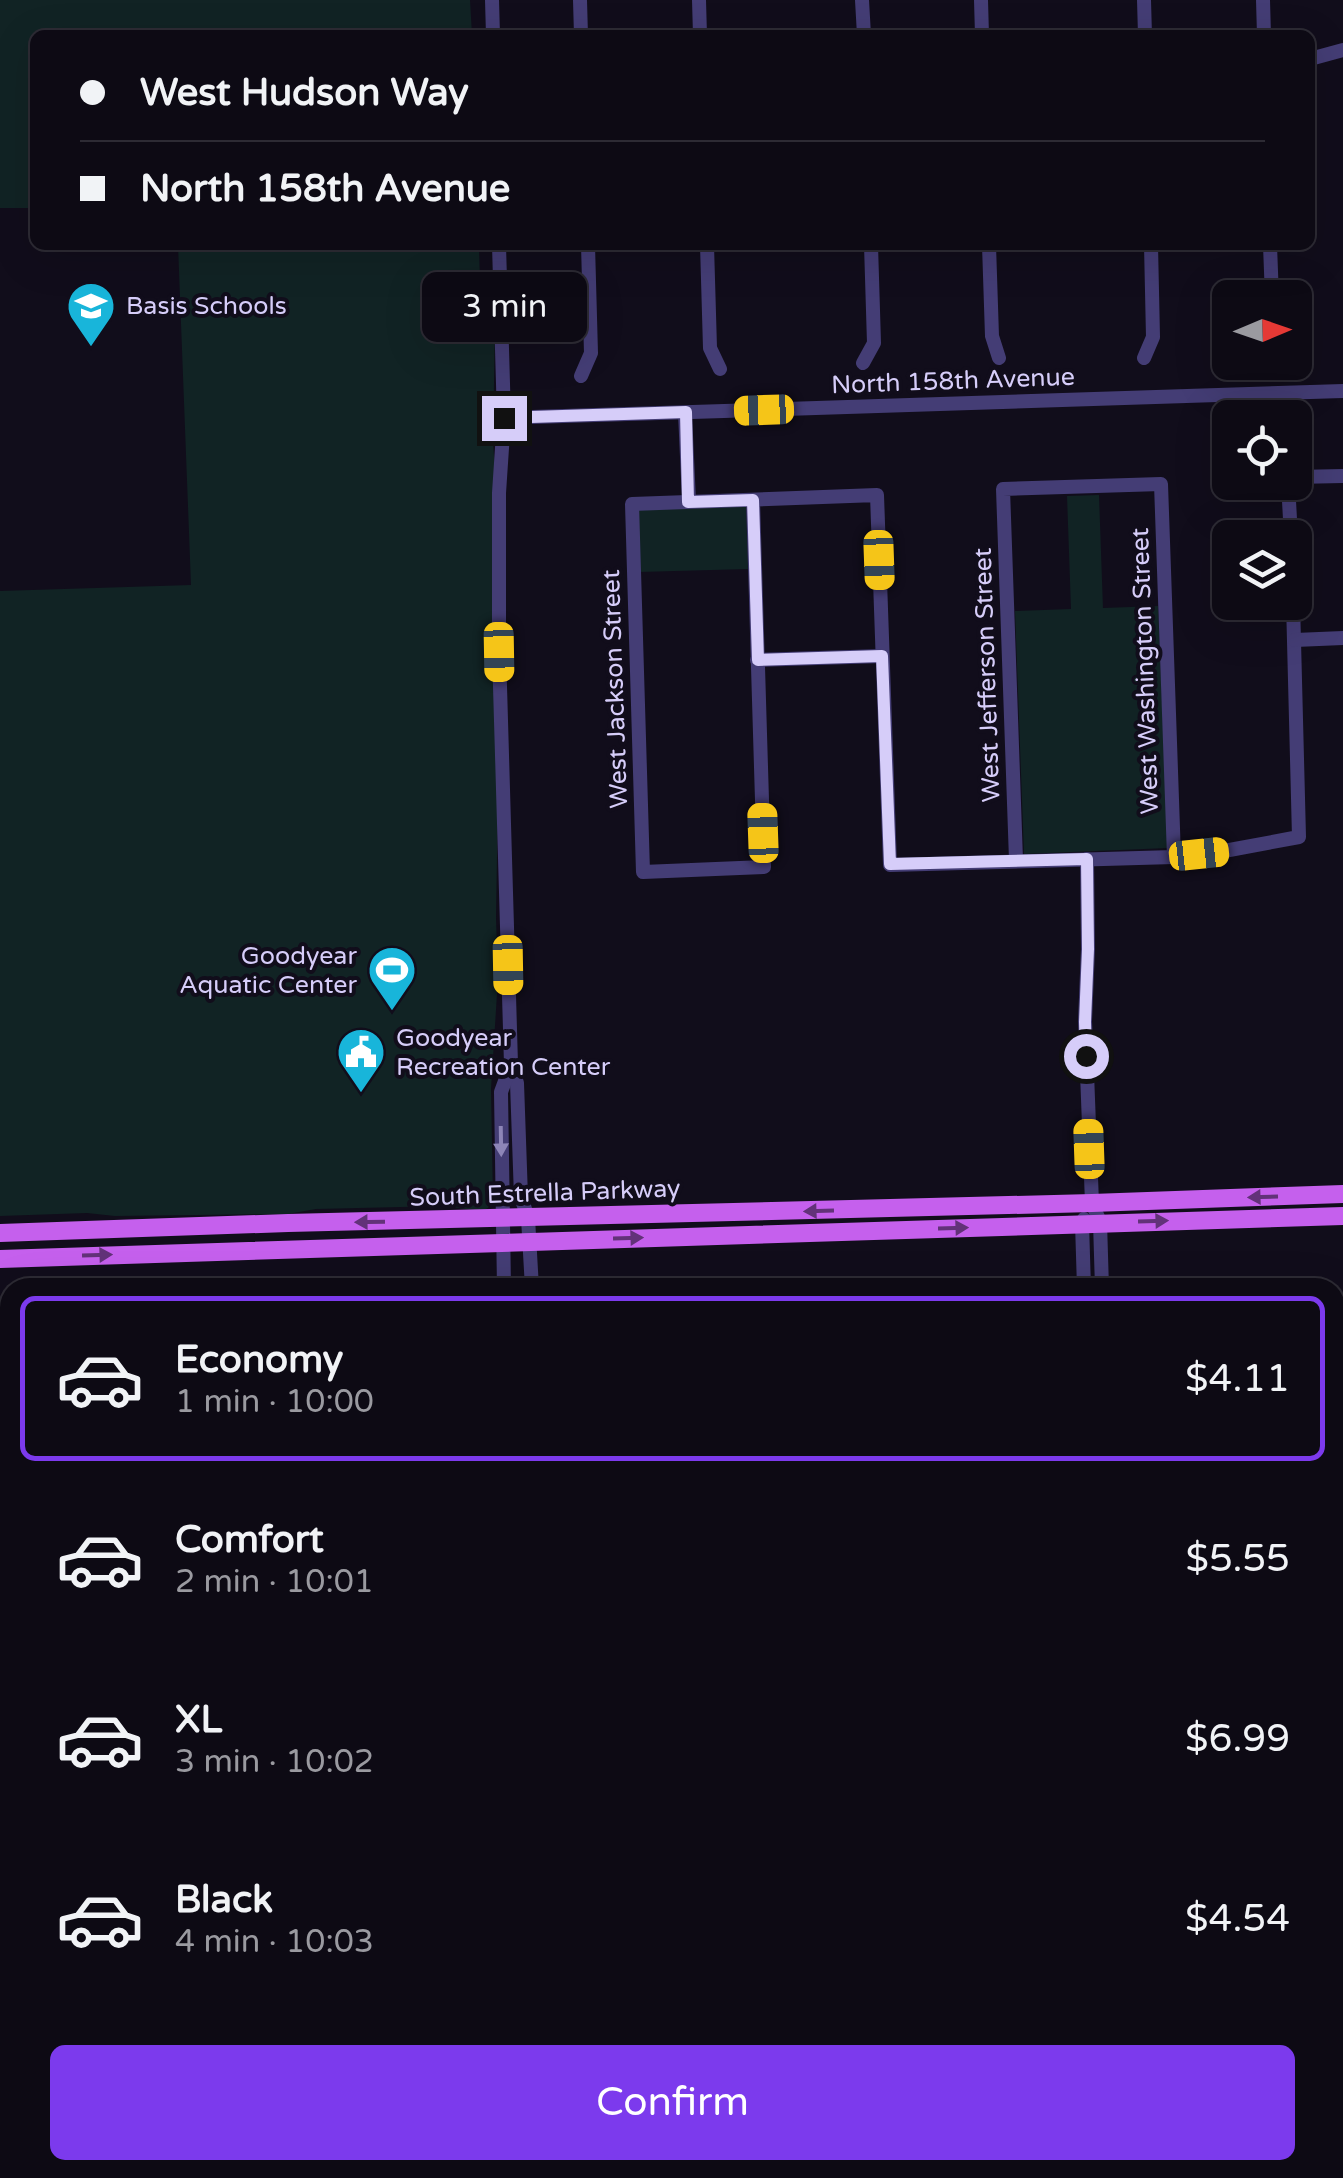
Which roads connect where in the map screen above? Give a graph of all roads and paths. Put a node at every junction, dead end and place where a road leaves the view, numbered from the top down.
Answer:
1 (492, 0) edge
2 (580, 0) edge
3 (699, 0) edge
4 (862, 0) edge
5 (982, 0) edge
6 (1144, 0) edge
7 (1263, 0) edge
8 (492, 30) edge
9 (581, 30) edge
10 (700, 30) edge
11 (864, 30) edge
12 (982, 30) edge
13 (1145, 30) edge
14 (1264, 30) edge
15 (1343, 50) edge
16 (1315, 58) edge
17 (498, 250) edge
18 (588, 250) edge
19 (707, 250) edge
20 (871, 250) edge
21 (989, 250) edge
22 (1151, 250) edge
23 (1270, 250) edge
24 (1271, 280) edge
25 (999, 358) dead end
26 (1144, 358) dead end
27 (863, 363) dead end
28 (720, 368) dead end
29 (581, 376) dead end
30 (1343, 391) edge
31 (686, 412) junction
32 (504, 418) junction
33 (1343, 476) edge
34 (1312, 477) edge
35 (1003, 488) joint
36 (753, 500) junction
37 (688, 502) junction
38 (1293, 620) edge
39 (1343, 638) edge
40 (1294, 640) junction
41 (882, 656) junction
42 (758, 660) junction
43 (1174, 856) junction
44 (1087, 859) junction
45 (1016, 860) junction
46 (511, 1064) junction
47 (1343, 1194) edge
48 (1092, 1203) junction
49 (1343, 1216) edge
50 (528, 1218) junction
51 (503, 1220) junction
52 (288, 1223) junction
53 (1091, 1223) junction
54 (0, 1233) edge
55 (530, 1242) junction
56 (503, 1243) junction
57 (221, 1251) junction
58 (0, 1259) edge
59 (504, 1278) edge
60 (532, 1278) edge
61 (1085, 1278) edge
62 (1100, 1278) edge

1 - 8 street
2 - 9 street
3 - 10 street
4 - 11 street
5 - 12 street
6 - 13 street
7 - 14 street
15 - 16 street
17 - 32 street
18 - 29 street
19 - 28 street
20 - 27 street
21 - 25 street
22 - 26 street
23 - 24 street
30 - 31 street, North 158th Avenue
31 - 32 street, North 158th Avenue
31 - 37 street
32 - 46 street
33 - 34 street
35 - 43 street, West Washington Street
35 - 45 street, West Jefferson Street
36 - 37 street
36 - 41 street
36 - 42 street
37 - 42 street, West Jackson Street
38 - 40 street
39 - 40 street
40 - 43 street
41 - 42 street
41 - 45 street
43 - 44 street
44 - 45 street
44 - 48 street
46 - 50 street
46 -> 51 street
47 -> 48 main road, South Estrella Parkway
48 -> 50 main road, South Estrella Parkway
48 - 53 street
53 -> 49 main road, South Estrella Parkway
50 - 51 main road, South Estrella Parkway
50 - 55 street
51 -> 52 main road, South Estrella Parkway
51 - 56 street
52 - 54 main road, South Estrella Parkway
52 - 57 main road
55 -> 53 main road, South Estrella Parkway
53 - 61 street
53 - 62 street
55 - 56 main road, South Estrella Parkway
55 - 60 street
56 - 57 main road, South Estrella Parkway
56 - 59 street
58 -> 57 main road, South Estrella Parkway

